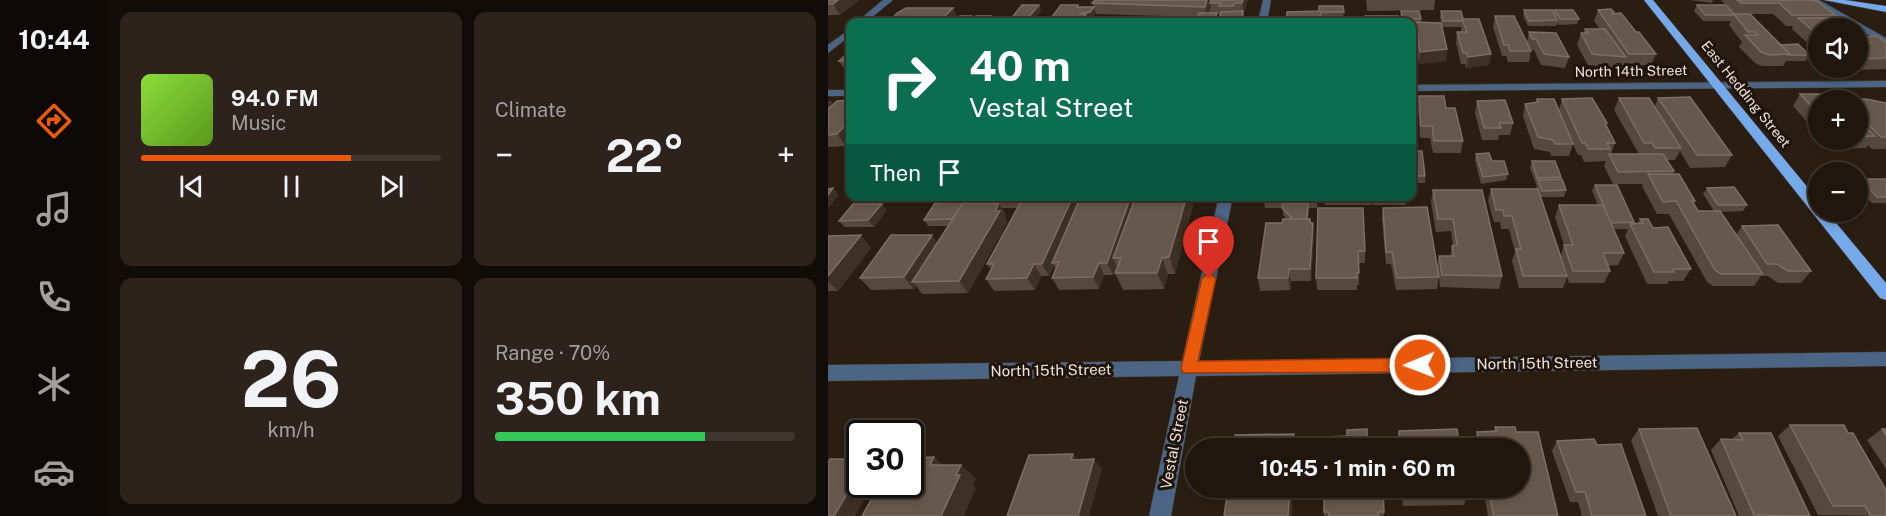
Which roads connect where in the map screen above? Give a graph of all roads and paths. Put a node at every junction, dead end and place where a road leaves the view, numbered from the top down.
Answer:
1 (889, 0) edge
2 (1268, 0) edge
3 (1648, 0) edge
4 (1812, 0) edge
5 (1828, 0) edge
6 (1886, 9) edge
7 (866, 18) edge
8 (1264, 18) edge
9 (846, 35) edge
10 (1886, 42) edge
11 (828, 50) edge
12 (1886, 84) edge
13 (1719, 85) junction
14 (1416, 88) edge
15 (828, 93) edge
16 (846, 93) edge
17 (1808, 196) edge
18 (1225, 201) edge
19 (1829, 222) edge
20 (1886, 294) edge
21 (1886, 359) edge
22 (1189, 368) junction
23 (828, 373) edge
24 (1160, 516) edge

1 - 7 street
2 - 8 street
3 - 13 main road, East Hedding Street
4 - 10 street
5 - 6 main road
9 - 11 street
12 - 13 street, North 14th Street
13 - 14 street, North 14th Street
13 - 17 main road, East Hedding Street
15 - 16 street
18 - 22 street, Vestal Street
19 - 20 main road, East Hedding Street
21 - 22 street, North 15th Street
22 - 23 street, North 15th Street
22 - 24 street, Vestal Street

